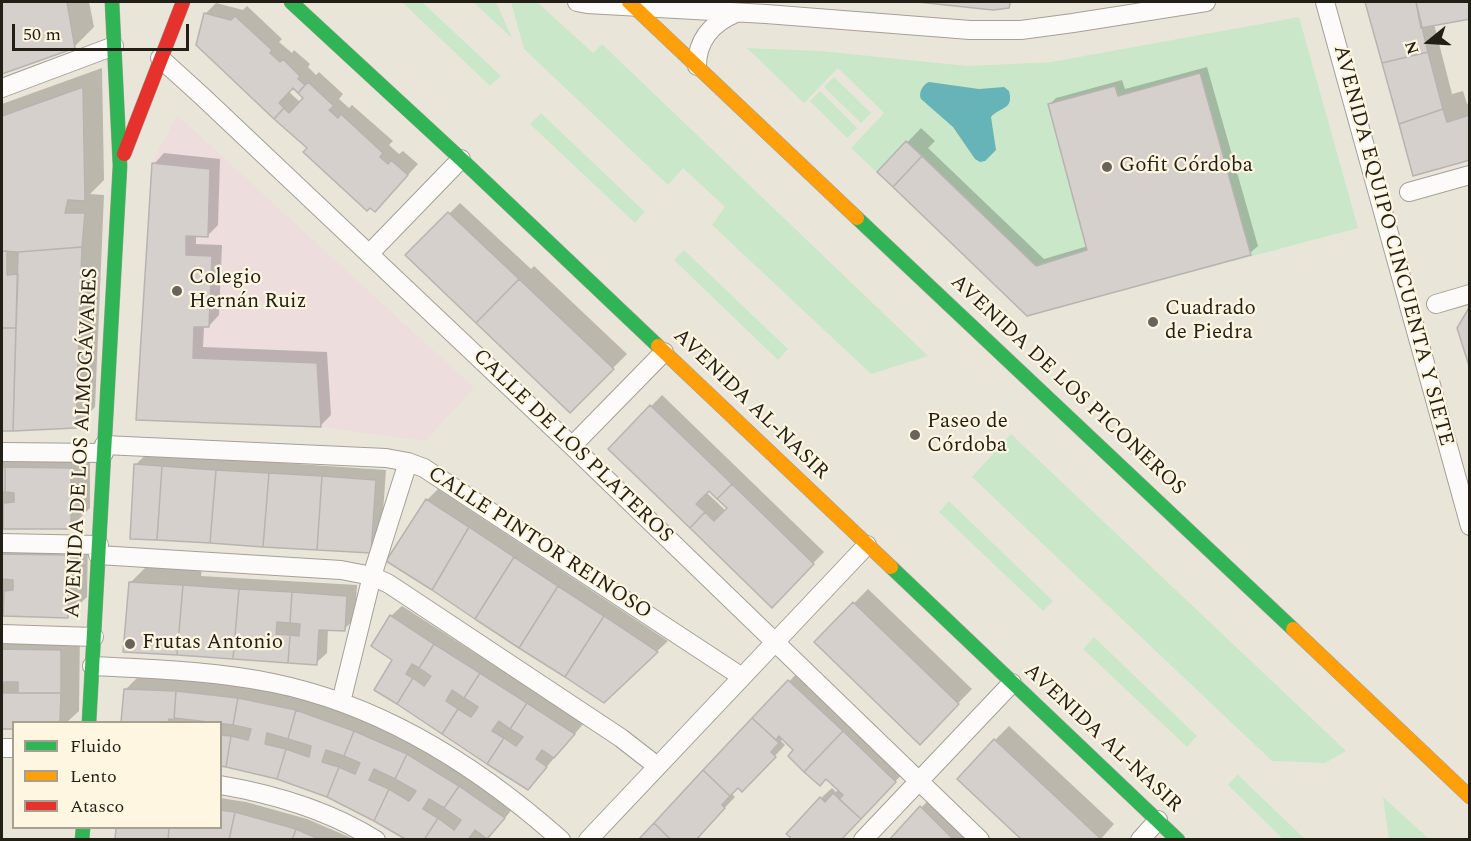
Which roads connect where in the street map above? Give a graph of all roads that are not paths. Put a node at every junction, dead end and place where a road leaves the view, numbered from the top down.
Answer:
1 (112, 2) edge
2 (183, 2) edge
3 (291, 2) edge
4 (577, 2) edge
5 (1206, 2) edge
6 (1325, 2) edge
7 (631, 4) edge
8 (737, 13) junction
9 (114, 46) junction
10 (160, 58) junction
11 (697, 66) junction
12 (2, 88) edge
13 (461, 159) junction
14 (120, 166) junction
15 (1470, 175) edge
16 (1408, 192) dead end
17 (369, 254) junction
18 (1470, 294) edge
19 (1436, 304) dead end
20 (664, 352) junction
21 (572, 447) junction
22 (104, 449) junction
23 (2, 452) edge
24 (408, 462) junction
25 (1470, 526) edge
26 (2, 543) edge
27 (867, 545) junction
28 (98, 550) junction
29 (372, 576) junction
30 (2, 634) edge
31 (93, 636) junction
32 (775, 642) junction
33 (92, 666) junction
34 (742, 677) junction
35 (1012, 683) junction
36 (341, 702) junction
37 (89, 721) edge
38 (657, 766) junction
39 (918, 782) junction
40 (222, 784) edge
41 (1470, 797) edge
42 (1158, 820) junction
43 (376, 840) edge
44 (561, 840) edge
45 (588, 840) edge
46 (863, 840) edge
47 (980, 840) edge
48 (1140, 840) edge
49 (1178, 840) edge

1 - 9 main road, AVENIDA DE LOS ALMOGÁVARES
2 - 10 main road, AVENIDA DE LOS ALMOGÁVARES
3 - 13 main road, AVENIDA AL-NASIR
4 - 7 street
5 - 8 street
6 - 25 street, AVENIDA EQUIPO CINCUENTA Y SIETE
7 - 8 street
7 - 11 main road, AVENIDA DE LOS PICONEROS
8 - 11 street
9 - 12 street
9 - 14 main road, AVENIDA DE LOS ALMOGÁVARES
10 - 14 main road, AVENIDA DE LOS ALMOGÁVARES
10 - 17 street, CALLE DE LOS PLATEROS
11 - 41 main road, AVENIDA DE LOS PICONEROS
13 - 17 street
13 - 20 main road, AVENIDA AL-NASIR
14 - 22 main road, AVENIDA DE LOS ALMOGÁVARES
15 - 16 street
17 - 21 street, CALLE DE LOS PLATEROS
18 - 19 street
20 - 21 street
20 - 27 main road, AVENIDA AL-NASIR
21 - 32 street, CALLE DE LOS PLATEROS
22 - 23 street, CALLE PINTOR REINOSO
22 - 24 street, CALLE PINTOR REINOSO
22 - 28 main road, AVENIDA DE LOS ALMOGÁVARES
24 - 29 street
24 - 34 street, CALLE PINTOR REINOSO
26 - 28 street
27 - 32 street
27 - 35 main road, AVENIDA AL-NASIR
28 - 29 street
28 - 31 main road, AVENIDA DE LOS ALMOGÁVARES
29 - 36 street
29 - 38 street
30 - 31 street
31 - 33 main road, AVENIDA DE LOS ALMOGÁVARES
32 - 34 street
32 - 39 street, CALLE DE LOS PLATEROS
33 - 36 street
33 - 37 main road, AVENIDA DE LOS ALMOGÁVARES
34 - 38 street
35 - 39 street
35 - 42 main road, AVENIDA AL-NASIR
36 - 44 street
38 - 45 street
39 - 46 street
39 - 47 street, CALLE DE LOS PLATEROS
40 - 43 street
42 - 48 street
42 - 49 main road, AVENIDA AL-NASIR

